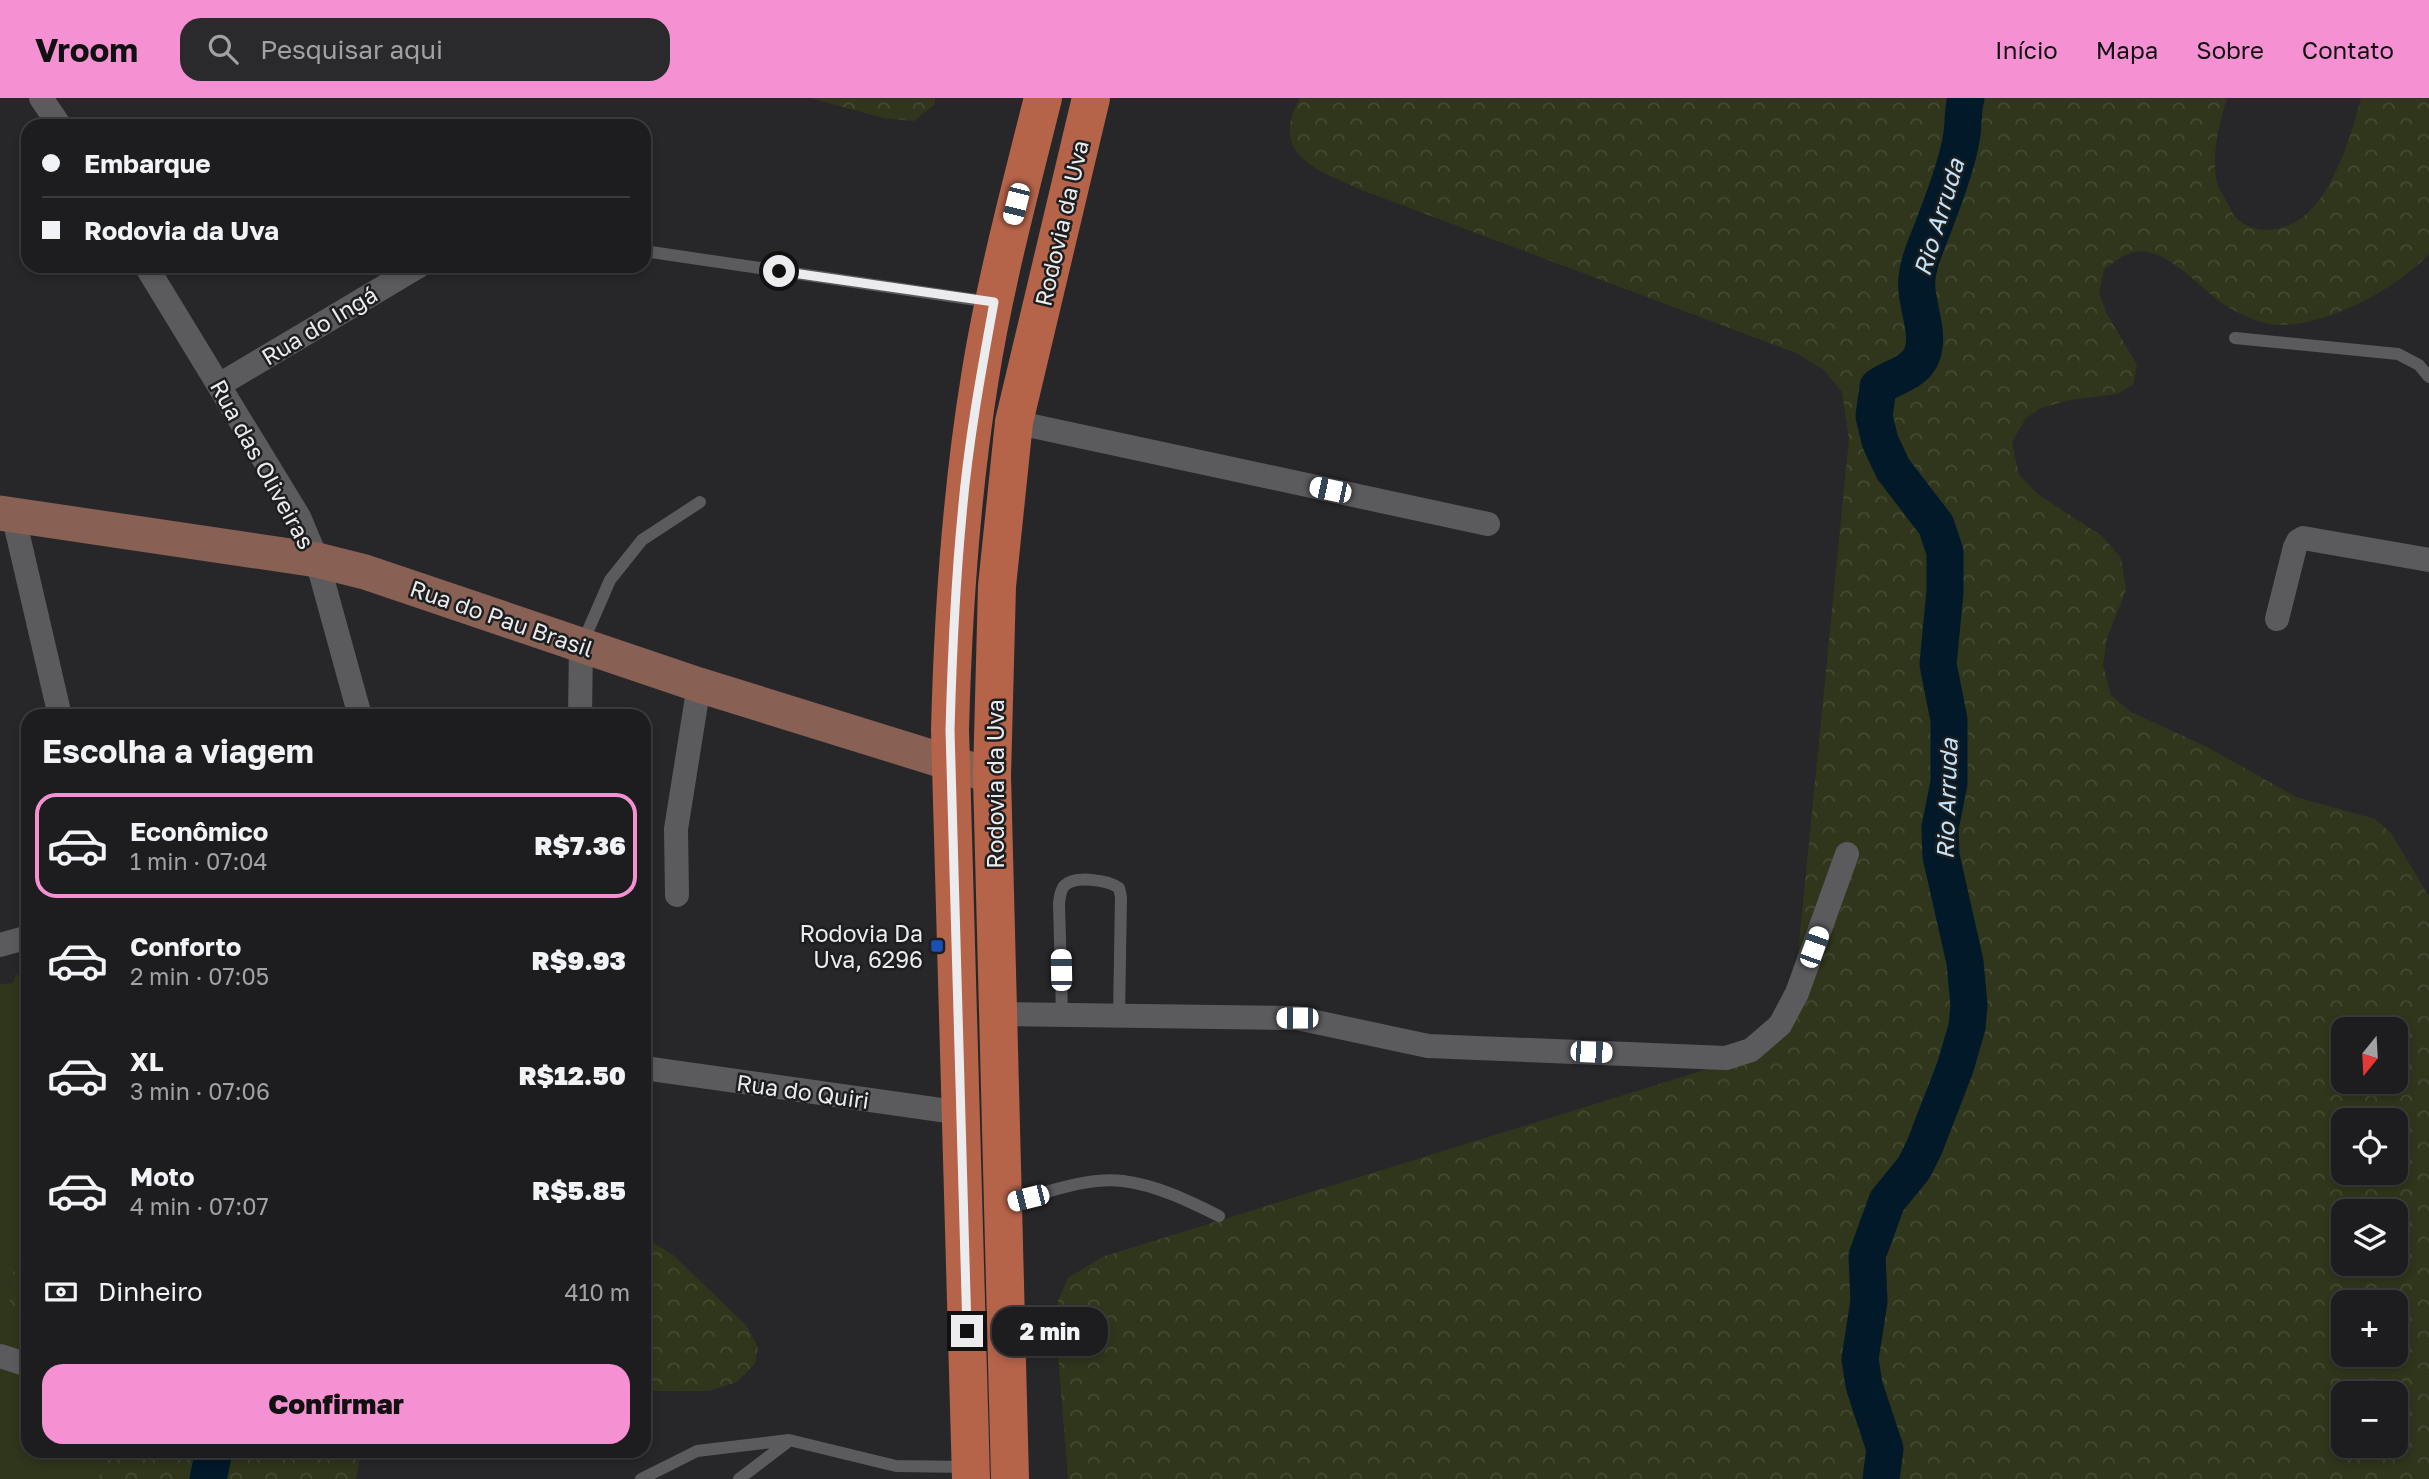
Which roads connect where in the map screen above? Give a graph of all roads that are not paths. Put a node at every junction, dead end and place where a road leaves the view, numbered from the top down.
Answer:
1 (1043, 98) edge
2 (1091, 98) edge
3 (651, 252) edge
4 (150, 273) edge
5 (407, 273) edge
6 (994, 302) junction
7 (2235, 338) dead end
8 (2429, 377) edge
9 (219, 385) junction
10 (1014, 422) junction
11 (700, 502) dead end
12 (7, 513) edge
13 (1488, 524) dead end
14 (317, 560) junction
15 (2429, 560) edge
16 (2277, 619) dead end
17 (581, 645) junction
18 (699, 685) junction
19 (58, 709) edge
20 (358, 709) edge
21 (580, 709) edge
22 (953, 766) junction
23 (992, 776) junction
24 (1847, 854) dead end
25 (677, 895) dead end
26 (21, 938) edge
27 (0, 945) edge
28 (998, 1014) junction
29 (1062, 1015) junction
30 (1119, 1016) junction
31 (651, 1069) edge
32 (962, 1113) junction
33 (1003, 1204) junction
34 (1219, 1216) dead end
35 (0, 1356) edge
36 (21, 1363) edge
37 (789, 1440) junction
38 (971, 1473) edge
39 (641, 1479) edge
40 (739, 1479) edge
41 (1010, 1479) edge

1 - 6 main road, Rodovia da Uva
2 - 10 main road, Rodovia da Uva
3 - 6 lane
4 - 9 street, Rua das Oliveiras
5 - 9 street, Rua do Ingá
6 - 22 main road, Rodovia da Uva
7 - 8 lane
9 - 14 street, Rua das Oliveiras
10 - 13 street
10 - 23 main road, Rodovia da Uva
11 - 17 lane
12 - 14 street, Rua do Pau Brasil
12 - 19 street
14 - 17 street, Rua do Pau Brasil
14 - 20 street, Rua das Oliveiras
15 - 16 street
17 - 18 street, Rua do Pau Brasil
17 - 21 street
18 - 22 street, Rua do Pau Brasil
18 - 25 street
22 - 23 street, Rua do Pau Brasil
22 - 32 main road, Rodovia da Uva
23 - 28 main road, Rodovia da Uva
24 - 30 street
26 - 27 street
28 - 29 street
28 - 33 main road, Rodovia da Uva
29 - 30 street
29 - 30 lane
31 - 32 street, Rua do Quiri
32 - 38 main road, Rodovia da Uva
33 - 34 lane
33 - 41 main road, Rodovia da Uva
35 - 36 street
37 - 38 lane
37 - 39 lane
37 - 40 lane

